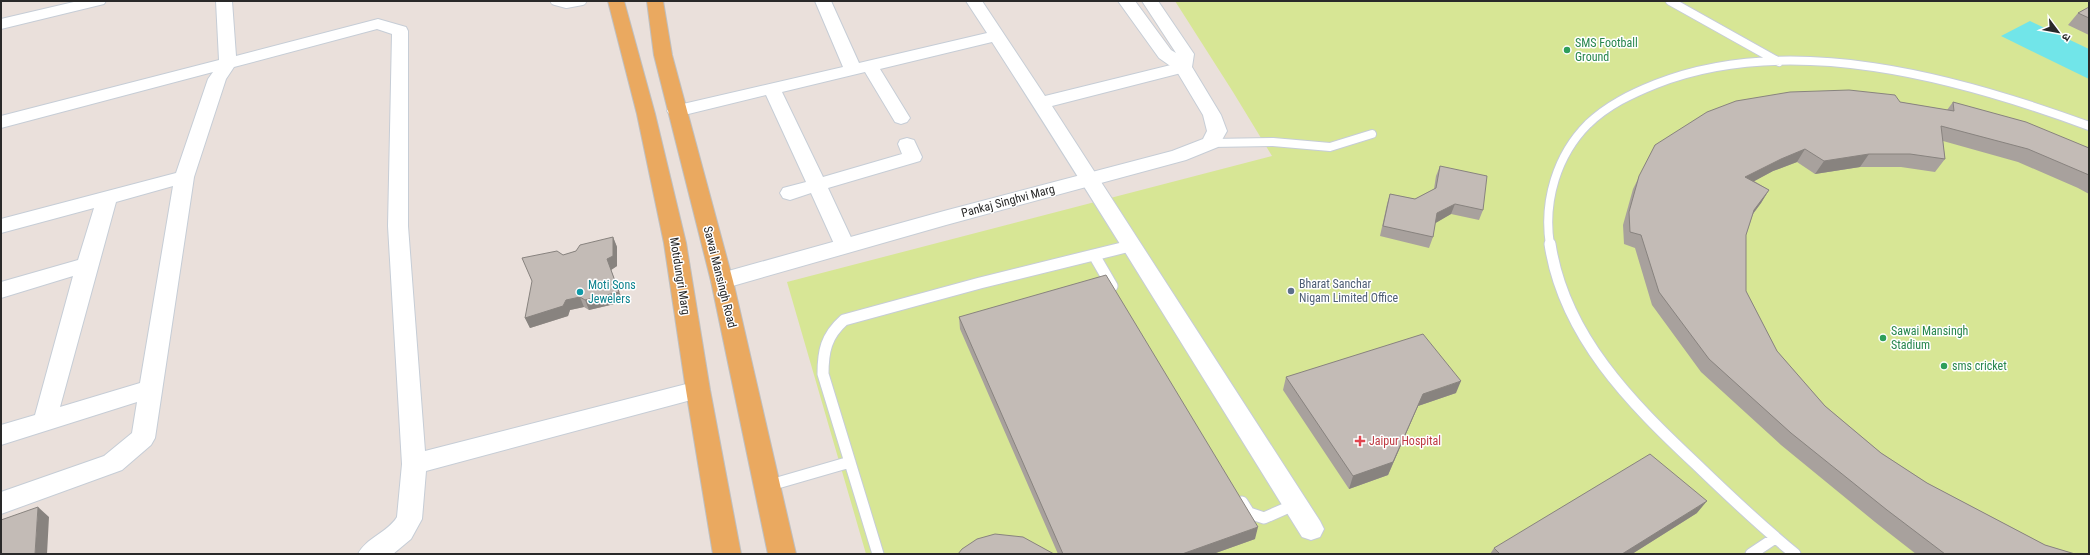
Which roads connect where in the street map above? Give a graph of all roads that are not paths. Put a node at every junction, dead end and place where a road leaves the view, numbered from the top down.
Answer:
1 (98, 1) edge
2 (224, 1) edge
3 (555, 1) edge
4 (582, 1) edge
5 (616, 1) edge
6 (655, 1) edge
7 (823, 1) edge
8 (974, 1) edge
9 (1126, 1) edge
10 (1150, 1) edge
11 (1670, 1) edge
12 (1, 24) edge
13 (997, 36) junction
14 (1779, 62) junction
15 (228, 63) junction
16 (870, 66) junction
17 (1183, 67) junction
18 (853, 70) junction
19 (772, 89) junction
20 (1041, 103) junction
21 (676, 111) junction
22 (901, 118) dead end
23 (1, 122) edge
24 (2089, 126) edge
25 (1372, 134) dead end
26 (1211, 143) junction
27 (907, 144) dead end
28 (184, 177) junction
29 (1088, 179) junction
30 (817, 185) junction
31 (790, 193) dead end
32 (107, 198) junction
33 (1, 226) edge
34 (845, 246) junction
35 (1130, 246) junction
36 (1094, 255) junction
37 (87, 265) junction
38 (722, 281) junction
39 (1, 290) edge
40 (1118, 296) edge
41 (150, 389) junction
42 (698, 390) junction
43 (45, 420) junction
44 (1, 435) edge
45 (850, 462) junction
46 (414, 464) junction
47 (767, 486) junction
48 (1236, 492) edge
49 (1, 503) edge
50 (1296, 504) junction
51 (1311, 529) dead end
52 (1774, 538) junction
53 (371, 554) edge
54 (727, 554) edge
55 (782, 554) edge
56 (878, 554) edge
57 (1752, 554) edge
58 (1795, 554) edge

1 - 12 street
2 - 15 street
3 - 4 lane
5 - 42 main road, Motidungri Marg
6 - 21 main road, Sawai Mansingh Road
7 - 18 street
8 - 13 street
9 - 17 street
10 - 17 street
11 - 14 lane
13 - 16 street
13 - 20 street
14 - 24 lane
14 - 52 lane
15 - 23 street
15 - 28 street
15 - 46 street
16 - 18 street
16 - 22 street
17 - 20 street
17 - 26 street
18 - 19 street
19 - 21 street
19 - 30 street
20 - 29 street
21 - 38 main road, Sawai Mansingh Road
25 - 26 lane
26 - 29 street, Pankaj Singhvi Marg
27 - 30 street
28 - 32 street
28 - 41 street
29 - 34 street, Pankaj Singhvi Marg
29 - 35 street
30 - 31 street
30 - 34 street
32 - 33 street
32 - 37 street
34 - 38 street, Pankaj Singhvi Marg
35 - 36 lane
35 - 50 street
36 - 40 lane
36 - 45 lane
37 - 39 street
37 - 43 street
38 - 47 main road, Sawai Mansingh Road
41 - 43 street
41 - 49 street
42 - 46 street
42 - 54 main road, Motidungri Marg
43 - 44 street
45 - 47 lane
45 - 56 lane
46 - 53 street
47 - 55 main road, Sawai Mansingh Road
48 - 50 lane
50 - 51 street
52 - 57 lane
52 - 58 lane

